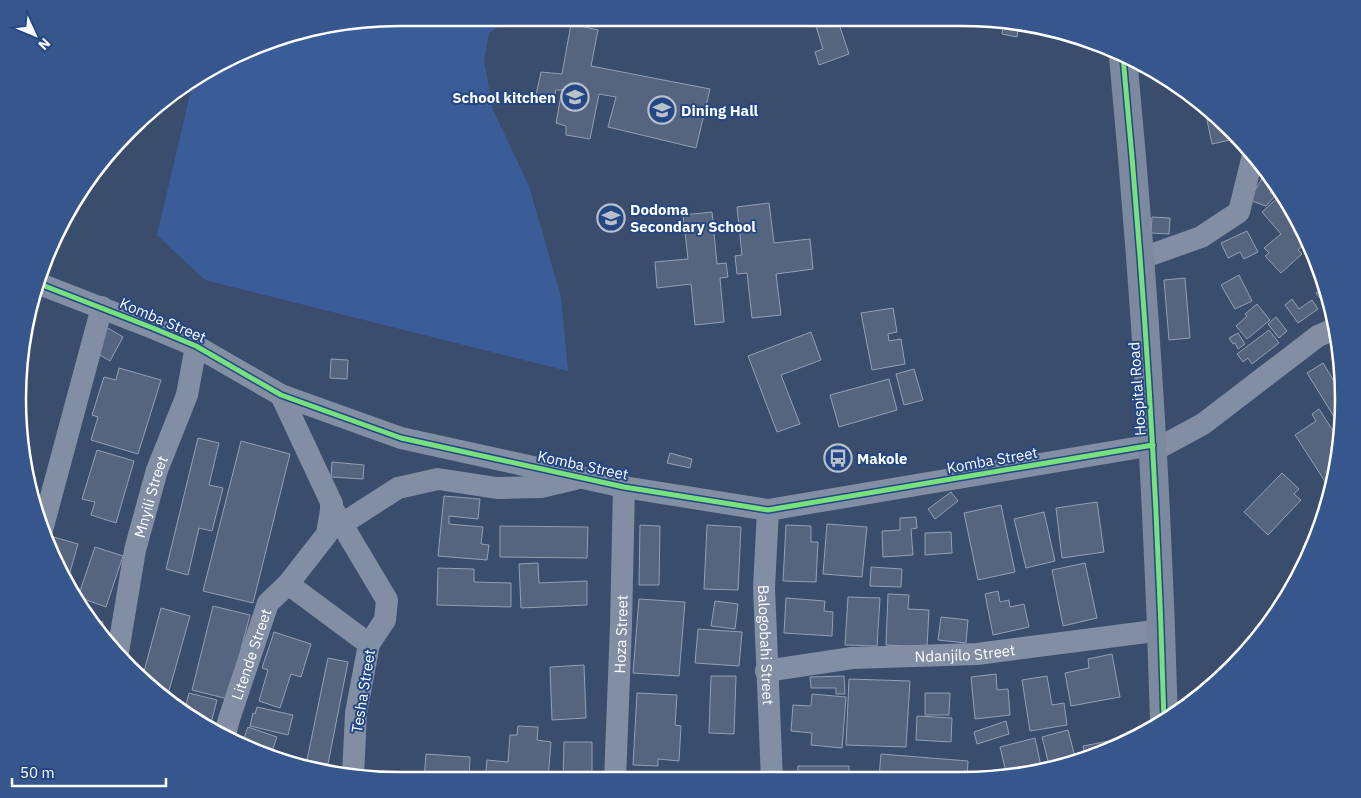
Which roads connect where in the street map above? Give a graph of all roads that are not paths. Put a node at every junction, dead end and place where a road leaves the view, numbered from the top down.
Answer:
1 (1124, 63) edge
2 (1251, 164) edge
3 (1142, 258) junction
4 (44, 285) edge
5 (102, 308) junction
6 (1329, 331) edge
7 (196, 346) junction
8 (281, 395) junction
9 (1153, 448) junction
10 (579, 478) junction
11 (624, 488) junction
12 (768, 510) junction
13 (336, 515) junction
14 (45, 517) edge
15 (288, 584) junction
16 (1162, 630) junction
17 (369, 644) junction
18 (119, 645) edge
19 (766, 671) junction
20 (1164, 712) edge
21 (226, 729) edge
22 (353, 769) edge
23 (615, 772) edge
24 (772, 772) edge

1 - 3 street, Hospital Road
2 - 3 street
3 - 9 street, Hospital Road
4 - 5 street, Komba Street
5 - 7 street, Komba Street
5 - 14 street
6 - 9 street, Komba Street
7 - 8 street, Komba Street
7 - 18 street, Mnyili Street
8 - 10 street, Komba Street
8 - 13 street, Litende Street
9 - 12 street, Komba Street
9 - 16 street, Hospital Road
10 - 11 street, Komba Street
10 - 13 street
11 - 12 street, Komba Street
11 - 23 street, Hoza Street
12 - 19 street, Balogobahi Street
13 - 15 street, Litende Street
13 - 17 street, Tesha Street
15 - 17 street
15 - 21 street, Litende Street
16 - 19 street, Ndanjílo Street
16 - 20 street, Hospital Road
17 - 22 street, Tesha Street
19 - 24 street, Balogobahi Street

